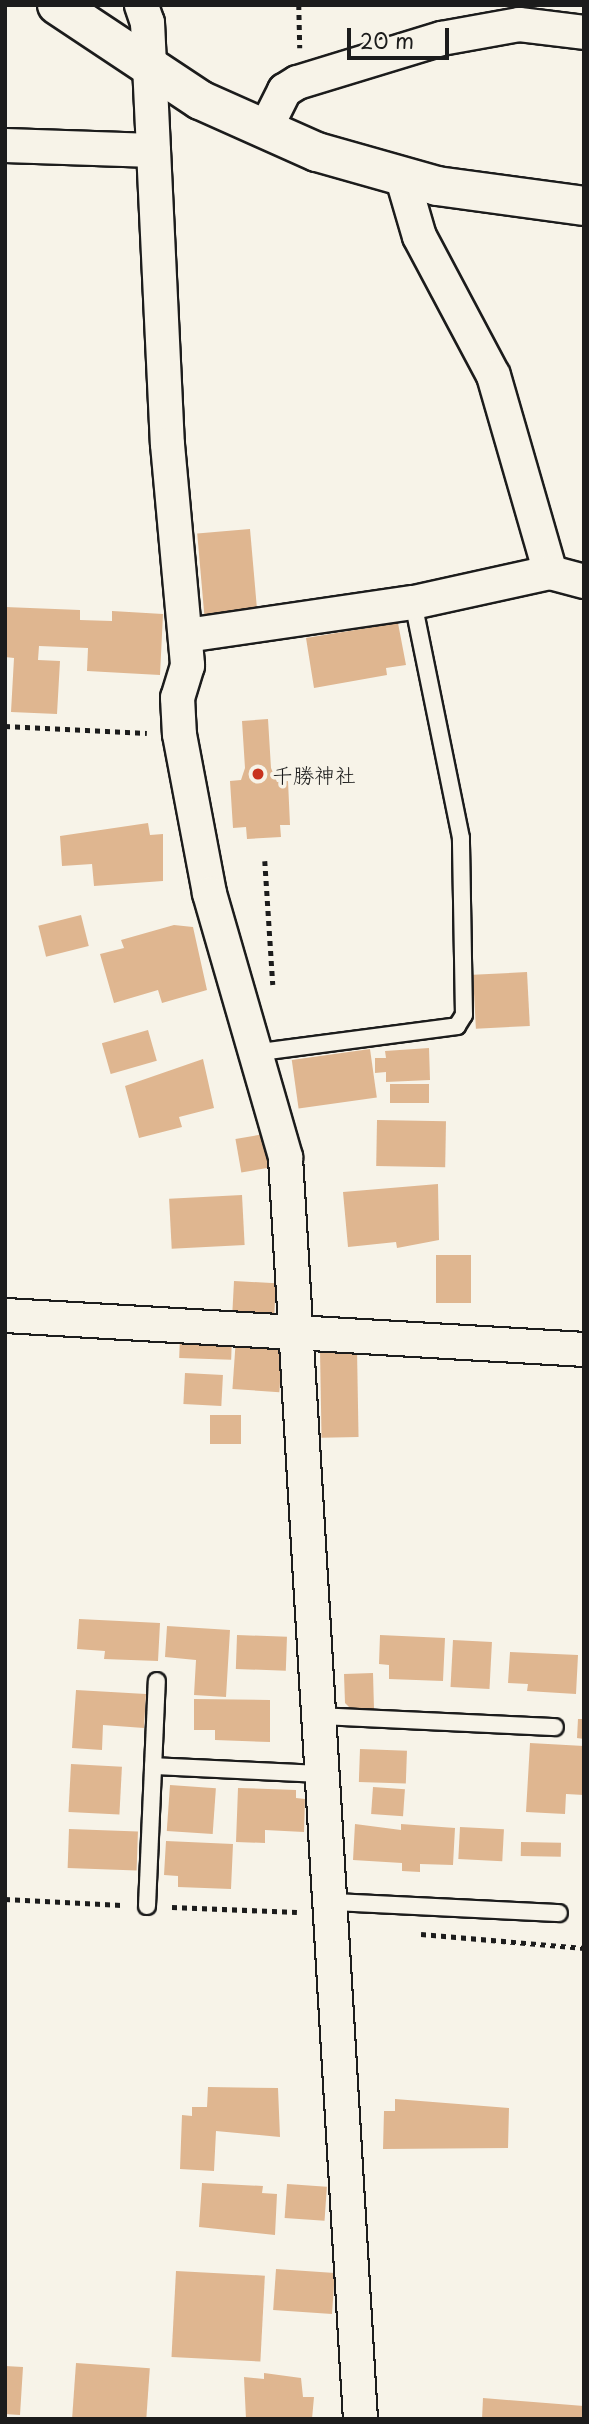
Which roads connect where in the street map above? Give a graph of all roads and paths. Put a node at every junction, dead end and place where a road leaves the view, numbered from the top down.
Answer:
1 (57, 5) edge
2 (141, 5) edge
3 (584, 32) edge
4 (150, 72) junction
5 (264, 130) junction
6 (5, 145) edge
7 (153, 150) junction
8 (402, 178) junction
9 (584, 206) edge
10 (550, 572) junction
11 (584, 581) edge
12 (413, 602) junction
13 (186, 635) junction
14 (5, 726) edge
15 (179, 734) junction
16 (265, 861) dead end
17 (274, 999) dead end
18 (253, 1053) junction
19 (5, 1315) edge
20 (293, 1328) junction
21 (584, 1349) edge
22 (157, 1681) dead end
23 (319, 1716) junction
24 (555, 1727) dead end
25 (153, 1766) junction
26 (323, 1774) junction
27 (332, 1902) junction
28 (147, 1906) dead end
29 (559, 1913) dead end
30 (417, 1934) dead end
31 (584, 1948) edge
32 (360, 2419) edge

1 - 4 street
2 - 4 street
3 - 5 street
4 - 5 street
4 - 7 street
5 - 8 street
6 - 7 street
7 - 13 street
8 - 9 street
8 - 10 street
10 - 11 street
10 - 12 street
12 - 13 street
12 - 18 lane
13 - 15 street
14 - 15 path
15 - 18 street
16 - 17 path
18 - 20 street
19 - 20 street
20 - 21 street
20 - 23 street
22 - 25 lane
23 - 24 lane
23 - 26 street
25 - 26 lane
25 - 28 lane
26 - 27 street
27 - 29 lane
27 - 32 street
30 - 31 path

